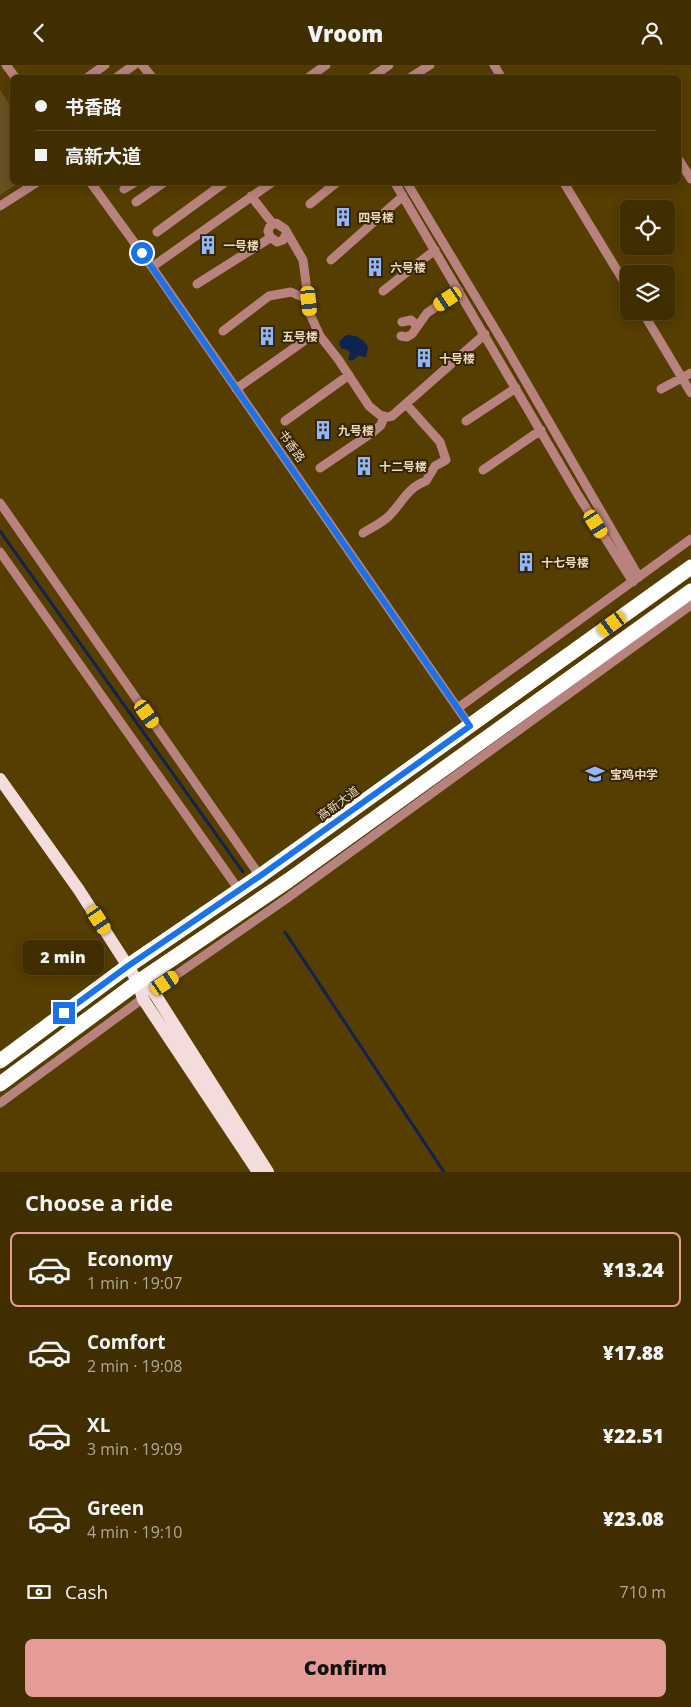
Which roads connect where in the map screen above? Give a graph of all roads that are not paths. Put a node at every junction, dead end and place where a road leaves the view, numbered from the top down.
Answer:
1 (105, 65) edge
2 (134, 65) edge
3 (142, 65) edge
4 (326, 65) edge
5 (390, 65) edge
6 (430, 65) edge
7 (91, 75) edge
8 (120, 75) edge
9 (150, 75) edge
10 (312, 75) edge
11 (375, 75) edge
12 (414, 75) edge
13 (681, 163) edge
14 (691, 179) edge
15 (33, 185) edge
16 (91, 185) edge
17 (131, 185) edge
18 (160, 185) edge
19 (221, 185) edge
20 (268, 185) edge
21 (334, 185) edge
22 (396, 185) edge
23 (408, 185) edge
24 (565, 185) edge
25 (124, 189) dead end
26 (403, 196) junction
27 (251, 197) junction
28 (136, 202) dead end
29 (310, 204) dead end
30 (0, 206) edge
31 (273, 224) junction
32 (158, 232) dead end
33 (287, 232) junction
34 (270, 238) junction
35 (435, 251) junction
36 (331, 260) dead end
37 (152, 267) junction
38 (620, 275) edge
39 (197, 283) dead end
40 (383, 291) dead end
41 (459, 291) junction
42 (309, 301) junction
43 (647, 320) edge
44 (402, 322) dead end
45 (416, 328) junction
46 (223, 331) dead end
47 (318, 331) junction
48 (485, 334) junction
49 (400, 336) dead end
50 (691, 373) edge
51 (349, 375) junction
52 (682, 378) junction
53 (516, 388) junction
54 (236, 389) junction
55 (661, 389) dead end
56 (691, 393) edge
57 (406, 404) junction
58 (384, 416) junction
59 (285, 421) dead end
60 (466, 421) dead end
61 (541, 430) junction
62 (320, 468) dead end
63 (483, 470) dead end
64 (0, 503) edge
65 (362, 533) dead end
66 (691, 539) edge
67 (0, 552) edge
68 (691, 567) edge
69 (636, 579) junction
70 (691, 591) edge
71 (691, 605) edge
72 (458, 708) junction
73 (470, 726) junction
74 (0, 779) edge
75 (260, 876) junction
76 (239, 891) junction
77 (128, 966) junction
78 (138, 983) junction
79 (148, 995) junction
80 (0, 1061) edge
81 (0, 1084) edge
82 (0, 1103) edge
83 (258, 1172) edge
84 (268, 1172) edge

1 - 7 street
2 - 8 street
3 - 9 street
4 - 10 street
5 - 11 street
6 - 12 street
13 - 14 street
15 - 30 street
16 - 37 street, 书香路
17 - 25 street
18 - 28 street
19 - 32 street
20 - 27 street
21 - 29 street
22 - 26 street
23 - 69 street
24 - 38 street
26 - 35 street
26 - 36 street
27 - 31 street
27 - 37 street
31 - 33 street
31 - 34 street
33 - 34 street
33 - 42 street
34 - 39 street
35 - 40 street
35 - 41 street
37 - 54 street, 书香路
41 - 45 street
41 - 48 street
42 - 46 street
42 - 47 street
43 - 52 street
44 - 45 street
45 - 49 street
47 - 51 street
47 - 54 street
48 - 53 street
48 - 57 street
50 - 52 street
51 - 58 street
51 - 59 street
52 - 55 street
52 - 56 street
53 - 60 street
53 - 61 street
54 - 72 street, 书香路
57 - 58 street
57 - 65 street
58 - 62 street
61 - 63 street
61 - 69 street
64 - 75 street
66 - 69 street
67 - 76 street
68 - 73 highway, 高新大道
69 - 72 street
70 - 78 highway
71 - 79 street
72 - 73 street, 书香路
73 - 75 highway, 高新大道
74 - 77 main road
75 - 76 highway, 高新大道
76 - 77 highway, 高新大道
77 - 78 main road
77 - 80 highway, 高新大道
78 - 79 main road
78 - 81 highway
79 - 82 street
79 - 83 main road
79 - 84 main road

